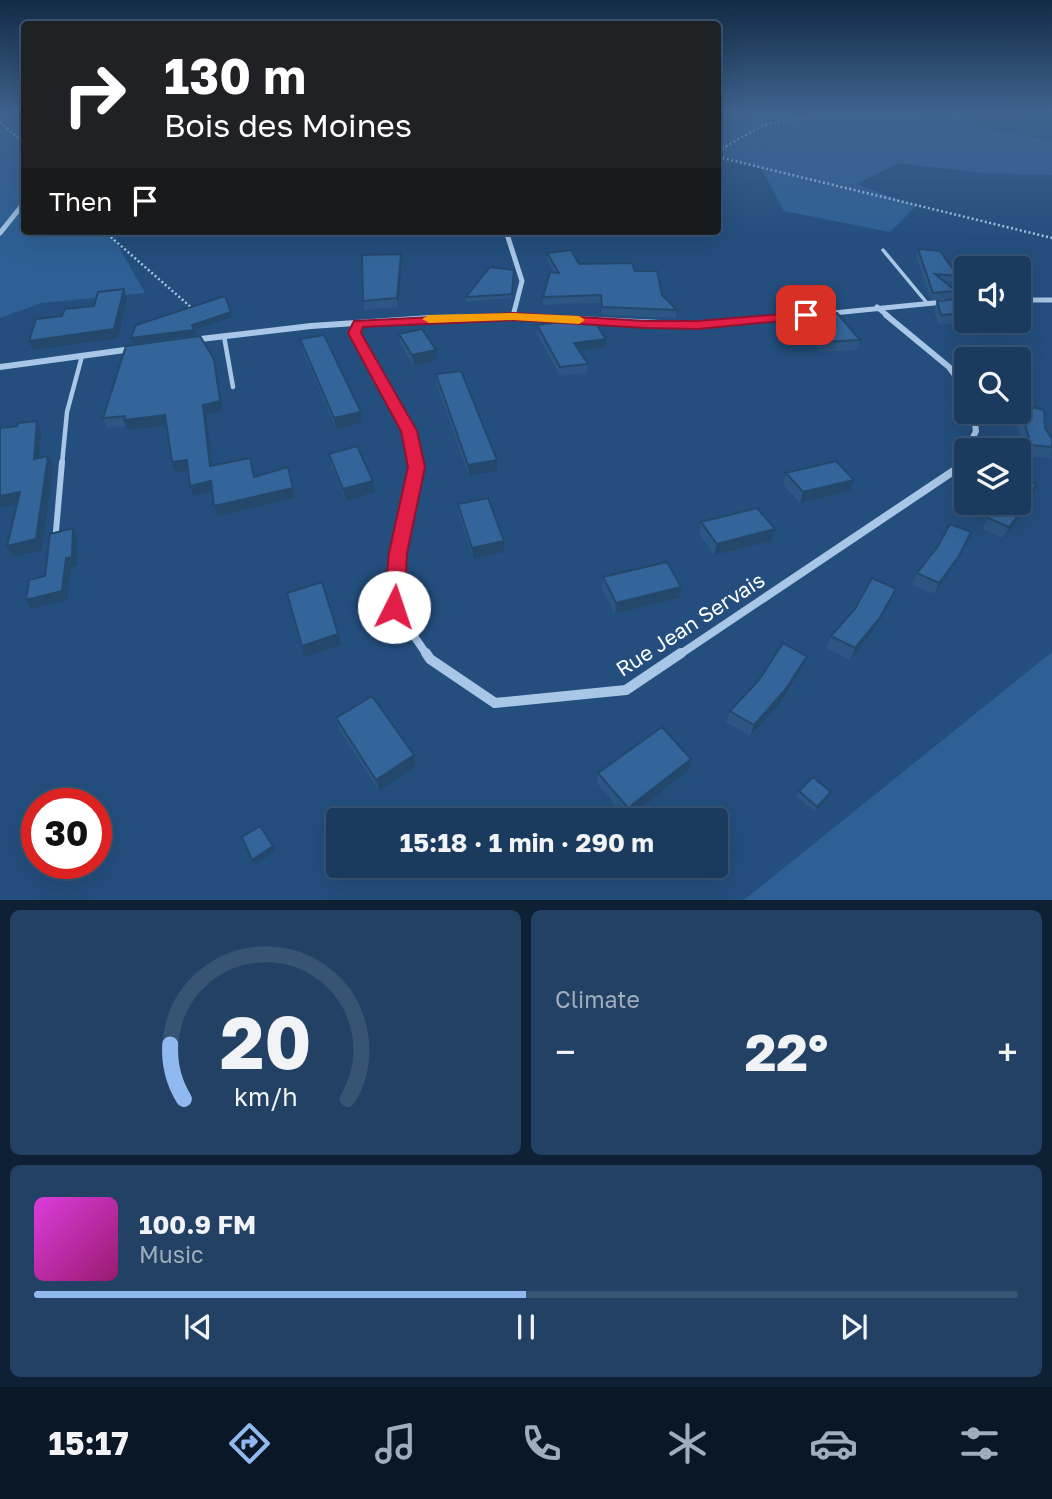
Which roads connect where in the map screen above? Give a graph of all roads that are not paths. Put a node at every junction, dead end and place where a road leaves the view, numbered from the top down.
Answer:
1 (21, 207) edge
2 (0, 233) edge
3 (507, 235) edge
4 (883, 250) dead end
5 (1031, 300) edge
6 (1052, 300) edge
7 (953, 302) edge
8 (927, 303) junction
9 (877, 307) junction
10 (513, 317) junction
11 (358, 323) junction
12 (224, 336) junction
13 (185, 341) edge
14 (147, 347) edge
15 (82, 356) junction
16 (0, 367) edge
17 (954, 375) edge
18 (233, 387) dead end
19 (954, 471) edge
20 (56, 531) edge

1 - 2 street
3 - 10 street
4 - 8 lane
5 - 6 street
7 - 8 street
8 - 9 street
9 - 10 street
9 - 17 street
10 - 11 street
11 - 12 street
11 - 19 street, Rue Jean Servais
12 - 13 street
12 - 18 lane
14 - 15 street
15 - 16 street
15 - 20 lane

